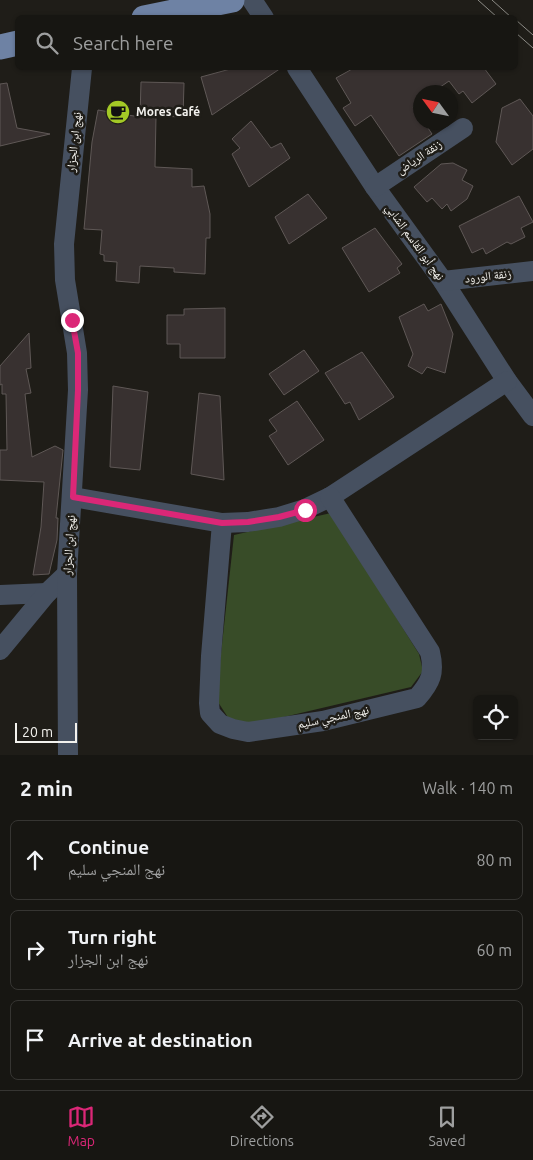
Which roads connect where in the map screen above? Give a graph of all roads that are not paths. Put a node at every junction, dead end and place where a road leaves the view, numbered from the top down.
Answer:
1 (232, 0) edge
2 (252, 0) edge
3 (188, 5) edge
4 (154, 15) edge
5 (262, 15) edge
6 (15, 44) edge
7 (0, 47) edge
8 (82, 70) edge
9 (298, 70) edge
10 (463, 128) dead end
11 (375, 186) junction
12 (533, 271) edge
13 (443, 281) junction
14 (507, 381) junction
15 (533, 416) edge
16 (73, 497) junction
17 (330, 497) junction
18 (222, 523) junction
19 (67, 574) junction
20 (47, 593) junction
21 (0, 595) edge
22 (0, 650) edge
23 (68, 755) edge

1 - 3 main road
2 - 5 street
3 - 4 main road
6 - 7 main road
8 - 16 street, نهج ابن الجزار
9 - 11 street, نهج أبو القاسم الشابي
10 - 11 street, زنقة الرياض
11 - 13 street, نهج أبو القاسم الشابي
12 - 13 street, زنقة الورود
13 - 14 street, نهج أبو القاسم الشابي
14 - 15 street, نهج أبو القاسم الشابي
14 - 17 street
16 - 18 street
16 - 19 street, نهج ابن الجزار
17 - 18 street
17 - 18 street, نهج المنجي سليم
19 - 20 street
19 - 23 street, نهج ابن الجزار
20 - 21 street
20 - 22 street

